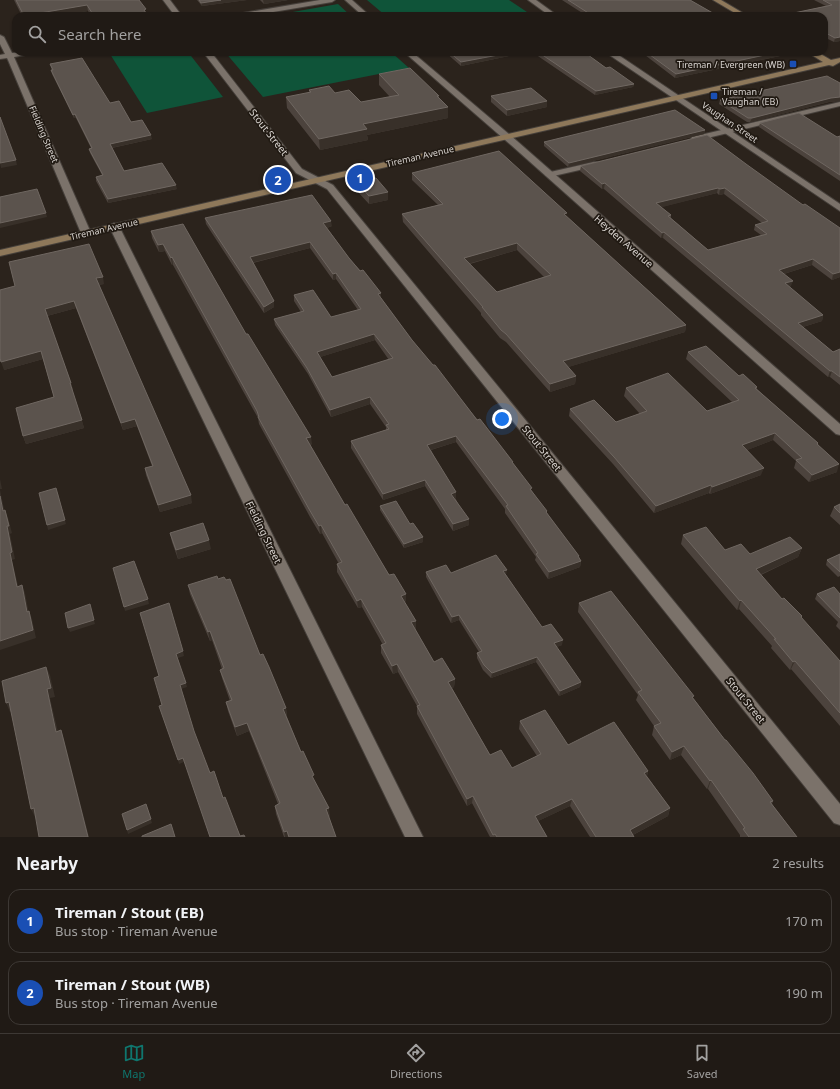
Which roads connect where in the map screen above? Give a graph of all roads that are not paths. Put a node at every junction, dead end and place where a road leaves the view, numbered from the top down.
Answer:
1 (166, 0) edge
2 (332, 0) edge
3 (348, 0) edge
4 (531, 0) edge
5 (716, 0) edge
6 (175, 12) edge
7 (261, 12) edge
8 (362, 12) edge
9 (549, 12) edge
10 (738, 12) edge
11 (0, 37) edge
12 (10, 56) junction
13 (210, 56) edge
14 (413, 56) edge
15 (615, 56) edge
16 (818, 56) edge
17 (0, 57) edge
18 (840, 60) edge
19 (829, 62) junction
20 (840, 68) edge
21 (676, 97) junction
22 (840, 104) edge
23 (727, 132) junction
24 (506, 136) junction
25 (684, 142) edge
26 (601, 162) edge
27 (550, 175) junction
28 (317, 180) junction
29 (840, 208) edge
30 (114, 226) junction
31 (86, 233) junction
32 (0, 253) edge
33 (840, 431) edge
34 (840, 817) edge
35 (414, 837) edge

1 - 6 street
2 - 7 street
3 - 8 street
4 - 9 street
5 - 10 street
11 - 12 street, Fielding Street
12 - 17 street
12 - 31 street, Fielding Street
13 - 28 street, Stout Street
14 - 24 street, Heyden Avenue
15 - 21 street, Vaughan Street
16 - 19 street
18 - 19 street, Tireman Avenue
19 - 20 street
19 - 21 street, Tireman Avenue
21 - 23 street, Vaughan Street
21 - 24 street, Tireman Avenue
22 - 23 lane
23 - 25 lane
23 - 29 street, Vaughan Street
24 - 27 street, Heyden Avenue
24 - 28 street, Tireman Avenue
26 - 27 lane
27 - 33 street, Heyden Avenue
28 - 30 street, Tireman Avenue
28 - 34 street, Stout Street
30 - 31 street, Tireman Avenue
30 - 35 street, Fielding Street
31 - 32 street, Tireman Avenue

